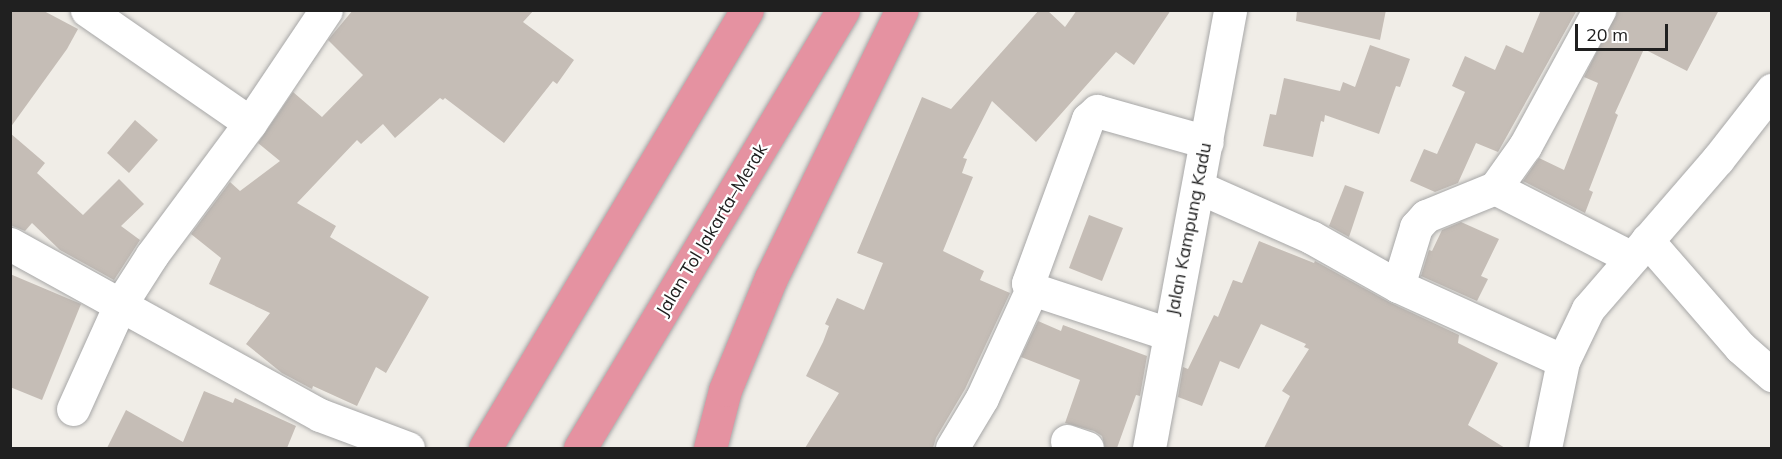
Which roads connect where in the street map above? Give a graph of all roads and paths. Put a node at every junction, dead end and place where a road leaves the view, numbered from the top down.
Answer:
1 (87, 10) edge
2 (326, 10) edge
3 (747, 10) edge
4 (843, 10) edge
5 (902, 10) edge
6 (1230, 10) edge
7 (1599, 10) edge
8 (1772, 90) edge
9 (250, 123) junction
10 (1207, 142) junction
11 (1198, 187) junction
12 (1495, 188) junction
13 (10, 244) edge
14 (1639, 248) junction
15 (1398, 286) junction
16 (1032, 289) junction
17 (120, 305) junction
18 (1169, 334) junction
19 (1563, 361) junction
20 (1772, 375) edge
21 (73, 409) dead end
22 (408, 448) edge
23 (485, 448) edge
24 (580, 448) edge
25 (710, 448) edge
26 (952, 448) edge
27 (1149, 448) edge
28 (1545, 448) edge

1 - 9 street
2 - 9 street
3 - 23 highway
4 - 24 highway, Jalan Tol Jakarta–Merak
5 - 25 highway
6 - 10 street, Jalan Kampung Kadu
7 - 12 street
8 - 14 street
9 - 17 street
10 - 11 street, Jalan Kampung Kadu
10 - 16 street
11 - 15 street
11 - 18 street, Jalan Kampung Kadu
12 - 14 street
12 - 15 street
13 - 17 street
14 - 19 street
14 - 20 street
15 - 19 street
16 - 18 street
16 - 26 street
17 - 21 street
17 - 22 street
18 - 27 street, Jalan Kampung Kadu
19 - 28 street

